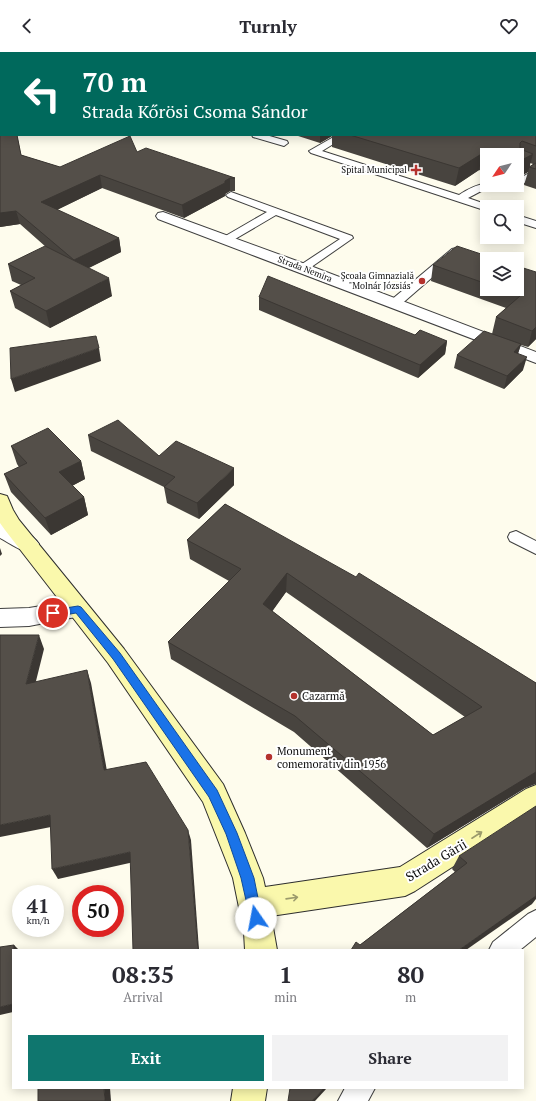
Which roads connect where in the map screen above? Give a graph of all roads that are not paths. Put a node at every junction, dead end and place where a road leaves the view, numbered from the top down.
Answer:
1 (260, 136) edge
2 (342, 136) edge
3 (284, 143) dead end
4 (534, 169) edge
5 (524, 178) edge
6 (480, 187) edge
7 (232, 195) edge
8 (460, 199) junction
9 (480, 206) edge
10 (275, 211) junction
11 (163, 216) dead end
12 (524, 220) edge
13 (536, 224) edge
14 (226, 240) junction
15 (480, 260) edge
16 (303, 268) junction
17 (394, 304) junction
18 (536, 358) edge
19 (0, 501) edge
20 (0, 528) edge
21 (516, 537) dead end
22 (28, 544) junction
23 (536, 548) edge
24 (78, 609) junction
25 (0, 618) edge
26 (536, 798) edge
27 (253, 904) junction
28 (536, 922) edge
29 (261, 949) edge
30 (503, 949) edge
31 (250, 1089) edge
32 (361, 1089) edge
33 (248, 1101) edge
34 (351, 1101) edge

1 - 3 lane
2 - 8 lane
4 - 5 lane
6 - 8 lane
7 - 10 lane
8 - 9 lane
10 - 14 lane
10 - 16 lane
11 - 14 street, Strada Nemira
12 - 13 lane
14 - 16 street, Strada Nemira
15 - 17 lane
16 - 17 street, Strada Nemira
17 - 18 street, Strada Nemira
19 - 22 main road
20 - 22 street
21 - 23 lane
22 - 24 main road
24 - 25 street
24 - 27 main road
27 -> 26 main road, Strada Gării
27 - 29 main road
28 - 30 lane
31 - 33 main road
32 - 34 lane

